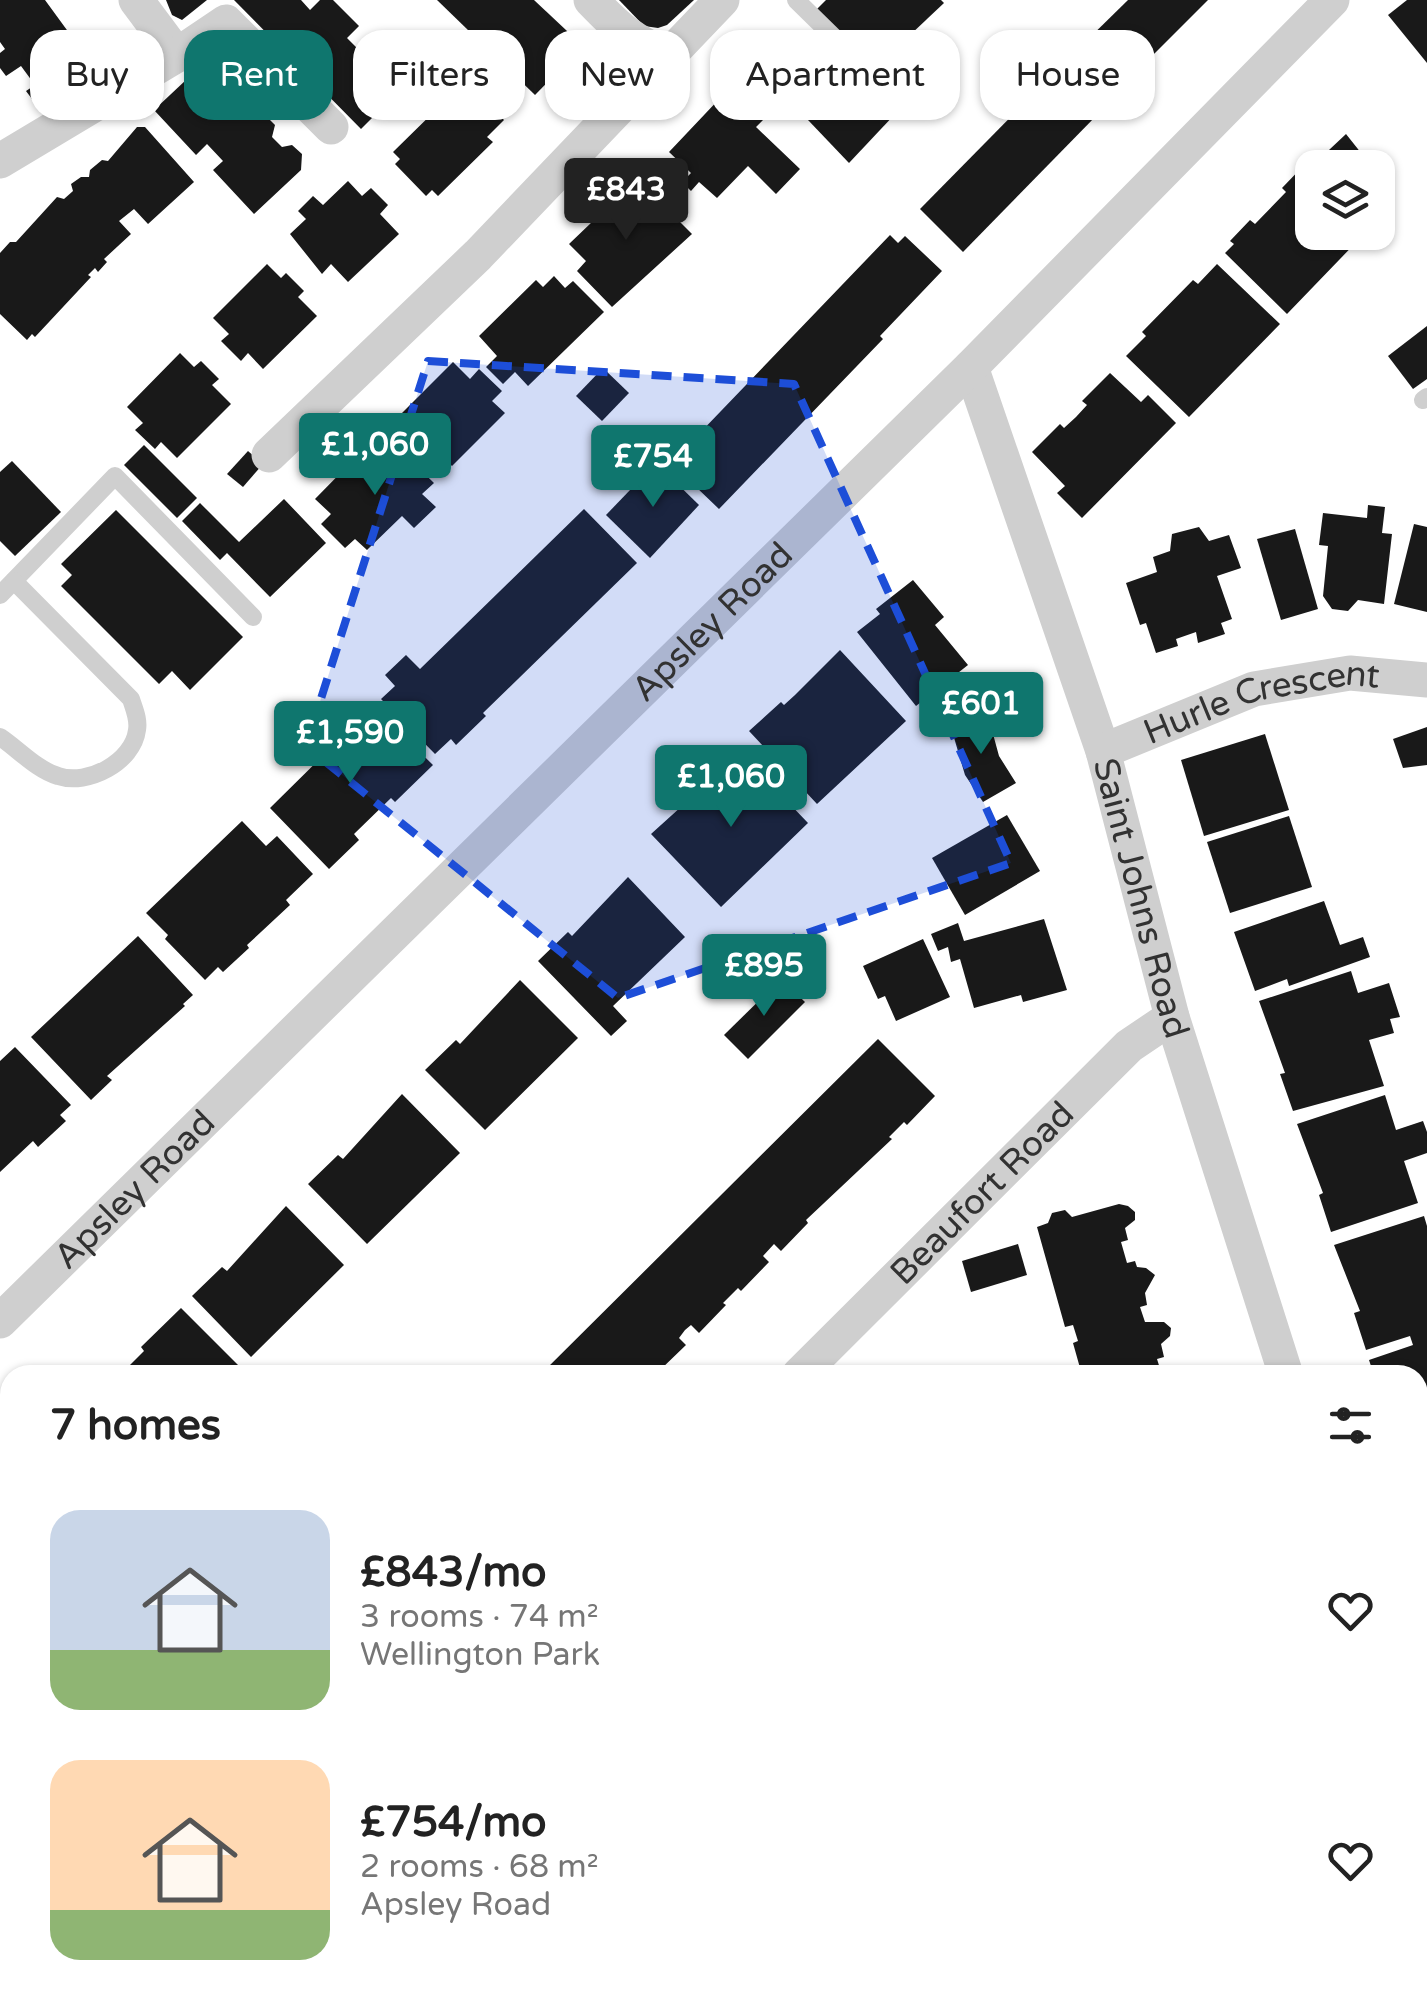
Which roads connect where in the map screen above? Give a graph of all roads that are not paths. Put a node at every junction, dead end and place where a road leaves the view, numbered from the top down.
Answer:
1 (136, 0) edge
2 (591, 0) edge
3 (722, 0) edge
4 (796, 0) edge
5 (1332, 0) edge
6 (620, 30) edge
7 (826, 30) edge
8 (690, 32) edge
9 (177, 55) junction
10 (606, 120) edge
11 (331, 128) dead end
12 (0, 160) edge
13 (972, 367) junction
14 (269, 455) dead end
15 (7, 588) edge
16 (253, 617) dead end
17 (1427, 680) edge
18 (0, 736) edge
19 (1102, 751) junction
20 (1172, 1017) junction
21 (0, 1321) edge
22 (808, 1365) edge
23 (1283, 1365) edge

1 - 9 street
2 - 6 street
3 - 8 street
4 - 7 lane
5 - 13 street, Apsley Road
9 - 11 street
9 - 12 street
10 - 14 street
13 - 19 street, Saint Johns Road
13 - 21 street, Apsley Road
15 - 16 lane
15 - 18 lane
17 - 19 street, Hurle Crescent
19 - 20 street, Saint Johns Road
20 - 22 street, Beaufort Road
20 - 23 street, Saint Johns Road

